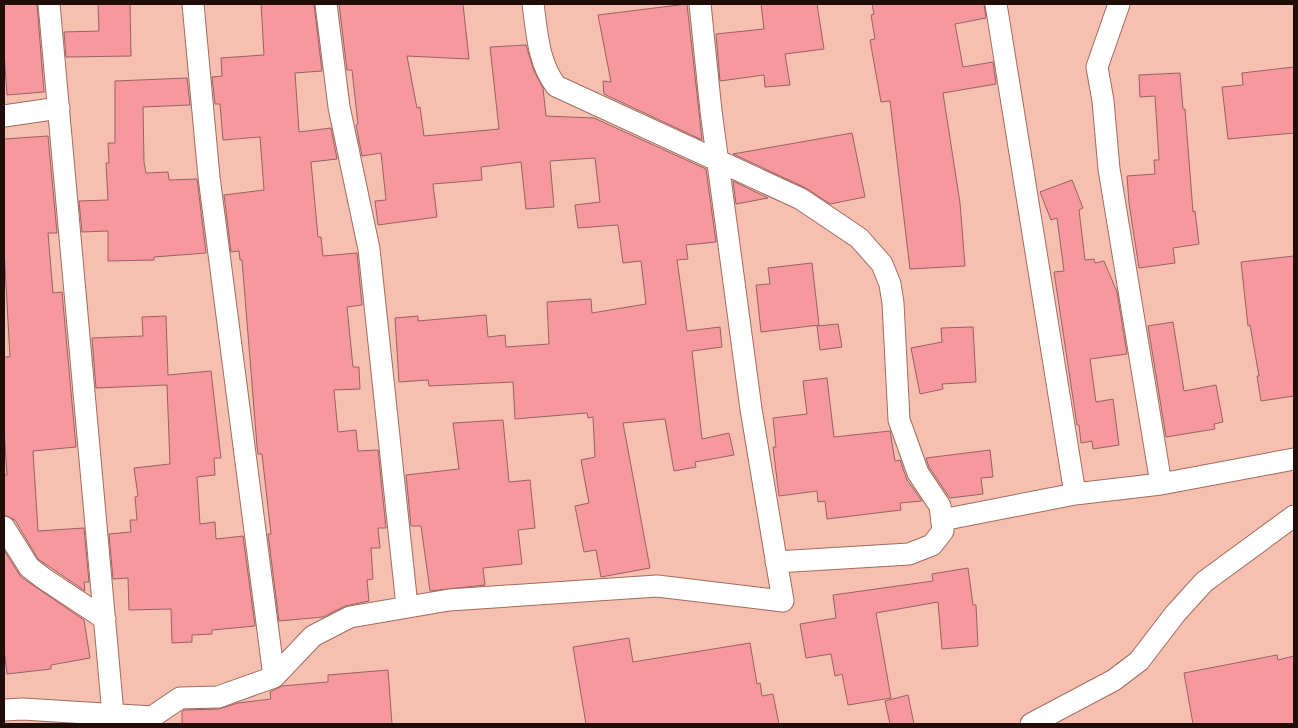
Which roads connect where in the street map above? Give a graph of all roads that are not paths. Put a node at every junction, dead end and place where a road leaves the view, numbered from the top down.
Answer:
1 (49, 4) edge
2 (193, 4) edge
3 (326, 4) edge
4 (533, 4) edge
5 (700, 4) edge
6 (996, 4) edge
7 (1119, 4) edge
8 (60, 108) junction
9 (4, 116) edge
10 (717, 161) junction
11 (1294, 459) edge
12 (1161, 484) junction
13 (1075, 494) junction
14 (1294, 516) edge
15 (942, 520) junction
16 (4, 528) edge
17 (776, 562) junction
18 (407, 606) junction
19 (105, 619) junction
20 (274, 677) junction
21 (4, 710) edge
22 (113, 714) junction
23 (1031, 724) edge

1 - 8 street
2 - 20 street
3 - 18 street
4 - 10 street
5 - 10 street
6 - 13 street
7 - 12 street
8 - 9 street
8 - 19 street
10 - 15 street
10 - 17 street
11 - 12 street
12 - 13 street
13 - 15 street
14 - 23 street
15 - 17 street
16 - 19 street
17 - 18 street
18 - 20 street
19 - 22 street
20 - 22 street
21 - 22 street

